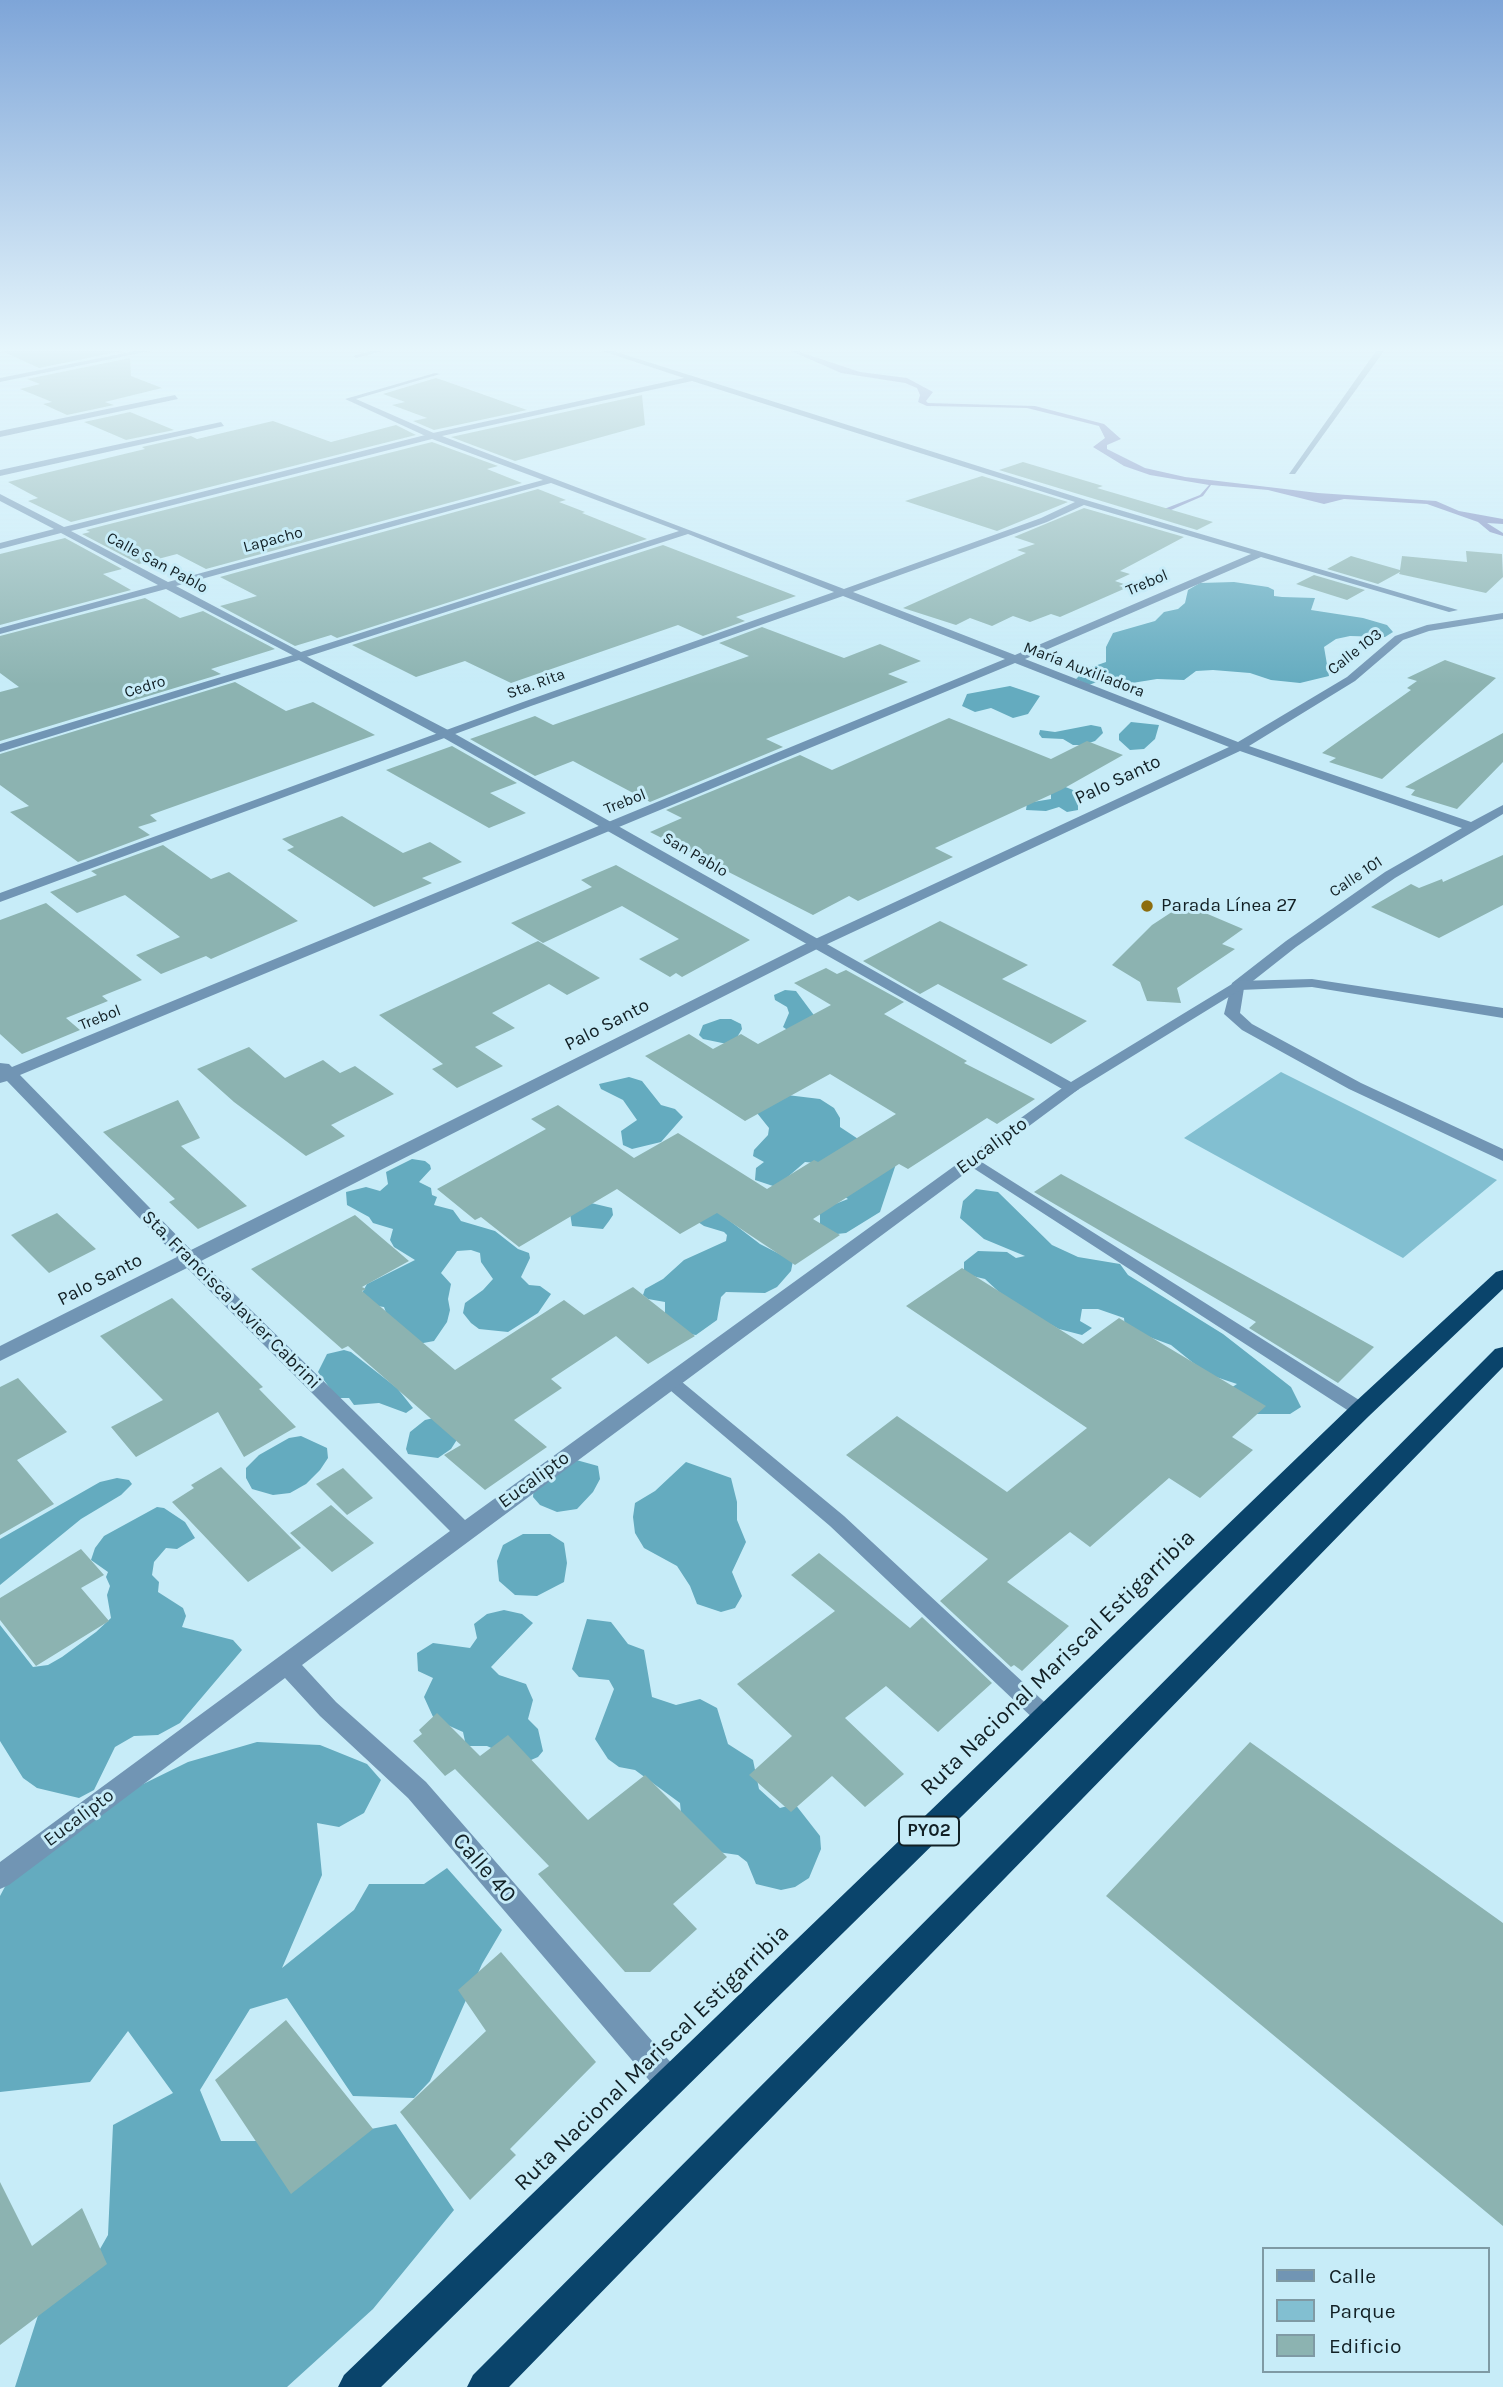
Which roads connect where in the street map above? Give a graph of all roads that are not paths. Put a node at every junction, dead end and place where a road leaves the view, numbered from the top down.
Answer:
1 (48, 462) edge
2 (329, 462) edge
3 (505, 462) edge
4 (960, 462) edge
5 (1299, 462) edge
6 (1292, 472) dead end
7 (0, 473) edge
8 (553, 480) junction
9 (0, 497) edge
10 (1083, 502) junction
11 (62, 530) junction
12 (688, 531) junction
13 (0, 546) edge
14 (1260, 554) junction
15 (167, 586) junction
16 (847, 592) junction
17 (1453, 610) dead end
18 (1503, 616) edge
19 (0, 631) edge
20 (300, 656) junction
21 (1013, 660) junction
22 (446, 734) junction
23 (1239, 747) junction
24 (0, 748) edge
25 (1503, 809) edge
26 (611, 827) junction
27 (1473, 827) junction
28 (0, 898) edge
29 (816, 944) junction
30 (1237, 986) junction
31 (1503, 1013) edge
32 (3, 1072) edge
33 (1071, 1089) junction
34 (1503, 1156) edge
35 (972, 1161) junction
36 (189, 1259) junction
37 (1503, 1277) edge
38 (0, 1354) edge
39 (1503, 1354) edge
40 (670, 1381) junction
41 (1361, 1410) junction
42 (464, 1532) junction
43 (286, 1663) junction
44 (1045, 1717) junction
45 (0, 1877) edge
46 (670, 2083) junction
47 (356, 2387) edge
48 (485, 2387) edge

1 - 7 street
2 - 11 street
3 - 8 street, María Auxiliadora
4 - 10 street
5 - 6 street
8 - 12 street, María Auxiliadora
8 - 15 street, Lapacho
9 - 11 street, Calle San Pablo
10 - 14 street
10 - 16 street, Sta. Rita
11 - 13 street
11 - 15 street, Calle San Pablo
12 - 16 street, María Auxiliadora
12 - 20 street, Cedro
14 - 17 street
14 - 21 street, Trebol
15 - 19 street, Lapacho
15 - 20 street, Calle San Pablo
16 - 21 street, María Auxiliadora
16 - 22 street, Sta. Rita
18 - 23 street, Calle 103
20 - 22 street, San Pablo
20 - 24 street, Cedro
21 - 23 street, María Auxiliadora
21 - 26 street, Trebol
22 - 26 street, San Pablo
22 - 28 street, Sta. Rita
23 - 27 street, María Auxiliadora
23 - 29 street, Palo Santo
25 - 27 street, Calle 101
26 - 29 street, San Pablo
26 - 32 street, Trebol
27 - 30 street, Calle 101
29 - 33 street, San Pablo
29 - 36 street, Palo Santo
30 - 31 street
30 - 33 street, Calle 101
30 - 34 street
32 - 36 street, Sta. Francisca Javier Cabrini
33 - 35 street, Eucalipto
35 - 40 street, Eucalipto
35 - 41 lane
36 - 38 street, Palo Santo
36 - 42 street, Sta. Francisca Javier Cabrini
37 - 41 highway, Ruta Nacional Mariscal Estigarribia / PY02
39 - 48 highway
40 - 42 street, Eucalipto
40 - 44 lane
41 - 44 highway, Ruta Nacional Mariscal Estigarribia / PY02
42 - 43 street, Eucalipto
43 - 45 street, Eucalipto
43 - 46 street, Calle 40
44 - 46 highway, Ruta Nacional Mariscal Estigarribia / PY02
46 - 47 highway, Ruta Nacional Mariscal Estigarribia / PY02

